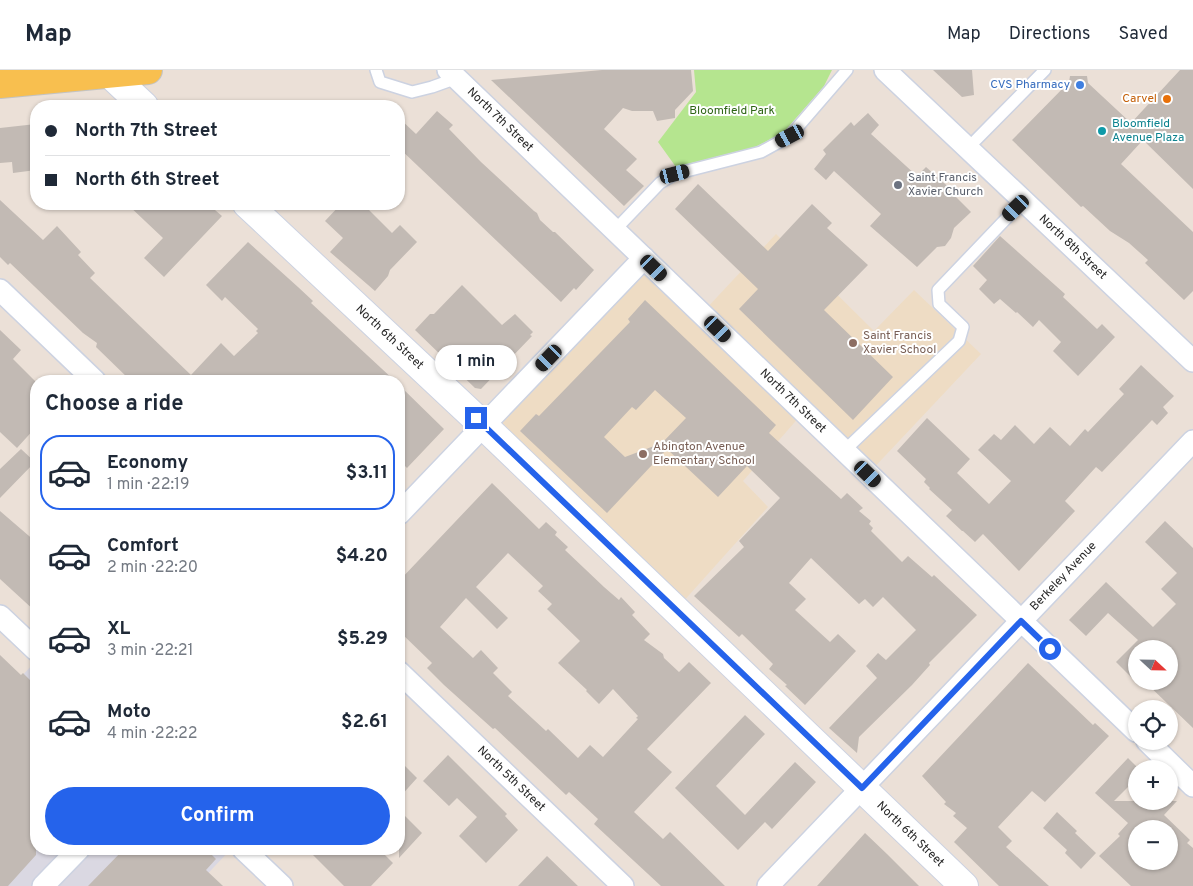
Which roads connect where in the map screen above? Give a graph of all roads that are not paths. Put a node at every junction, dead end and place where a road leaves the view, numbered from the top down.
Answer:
1 (148, 70) edge
2 (376, 70) edge
3 (847, 70) edge
4 (885, 70) edge
5 (1045, 70) edge
6 (107, 72) edge
7 (452, 74) edge
8 (0, 84) edge
9 (137, 100) edge
10 (968, 148) junction
11 (1023, 201) junction
12 (253, 210) edge
13 (615, 230) junction
14 (644, 258) junction
15 (0, 290) edge
16 (1193, 361) edge
17 (89, 375) edge
18 (484, 426) junction
19 (1193, 441) edge
20 (844, 451) junction
21 (405, 508) edge
22 (0, 616) edge
23 (1021, 621) junction
24 (30, 644) edge
25 (405, 678) edge
26 (1128, 723) edge
27 (1156, 750) edge
28 (1193, 786) edge
29 (862, 788) junction
30 (72, 855) edge
31 (249, 855) edge
32 (43, 886) edge
33 (282, 886) edge
34 (623, 886) edge
35 (768, 886) edge
36 (964, 886) edge

1 - 6 main road
2 - 7 lane
3 - 13 lane
4 - 10 street, North 8th Street
5 - 10 lane
6 - 8 main road
6 - 9 street
7 - 13 street, North 7th Street
10 - 11 street, North 8th Street
11 - 16 street, North 8th Street
11 - 20 lane
12 - 18 street, North 6th Street
13 - 14 street, North 7th Street
14 - 18 street
14 - 20 street, North 7th Street
15 - 17 street
18 - 21 street
18 - 29 street, North 6th Street
19 - 23 street, Berkeley Avenue
20 - 23 street, North 7th Street
22 - 24 street
23 - 26 street, North 7th Street
23 - 29 street, Berkeley Avenue
25 - 34 street, North 5th Street
27 - 28 street
29 - 35 street, Berkeley Avenue
29 - 36 street, North 6th Street
30 - 32 street
31 - 33 street

